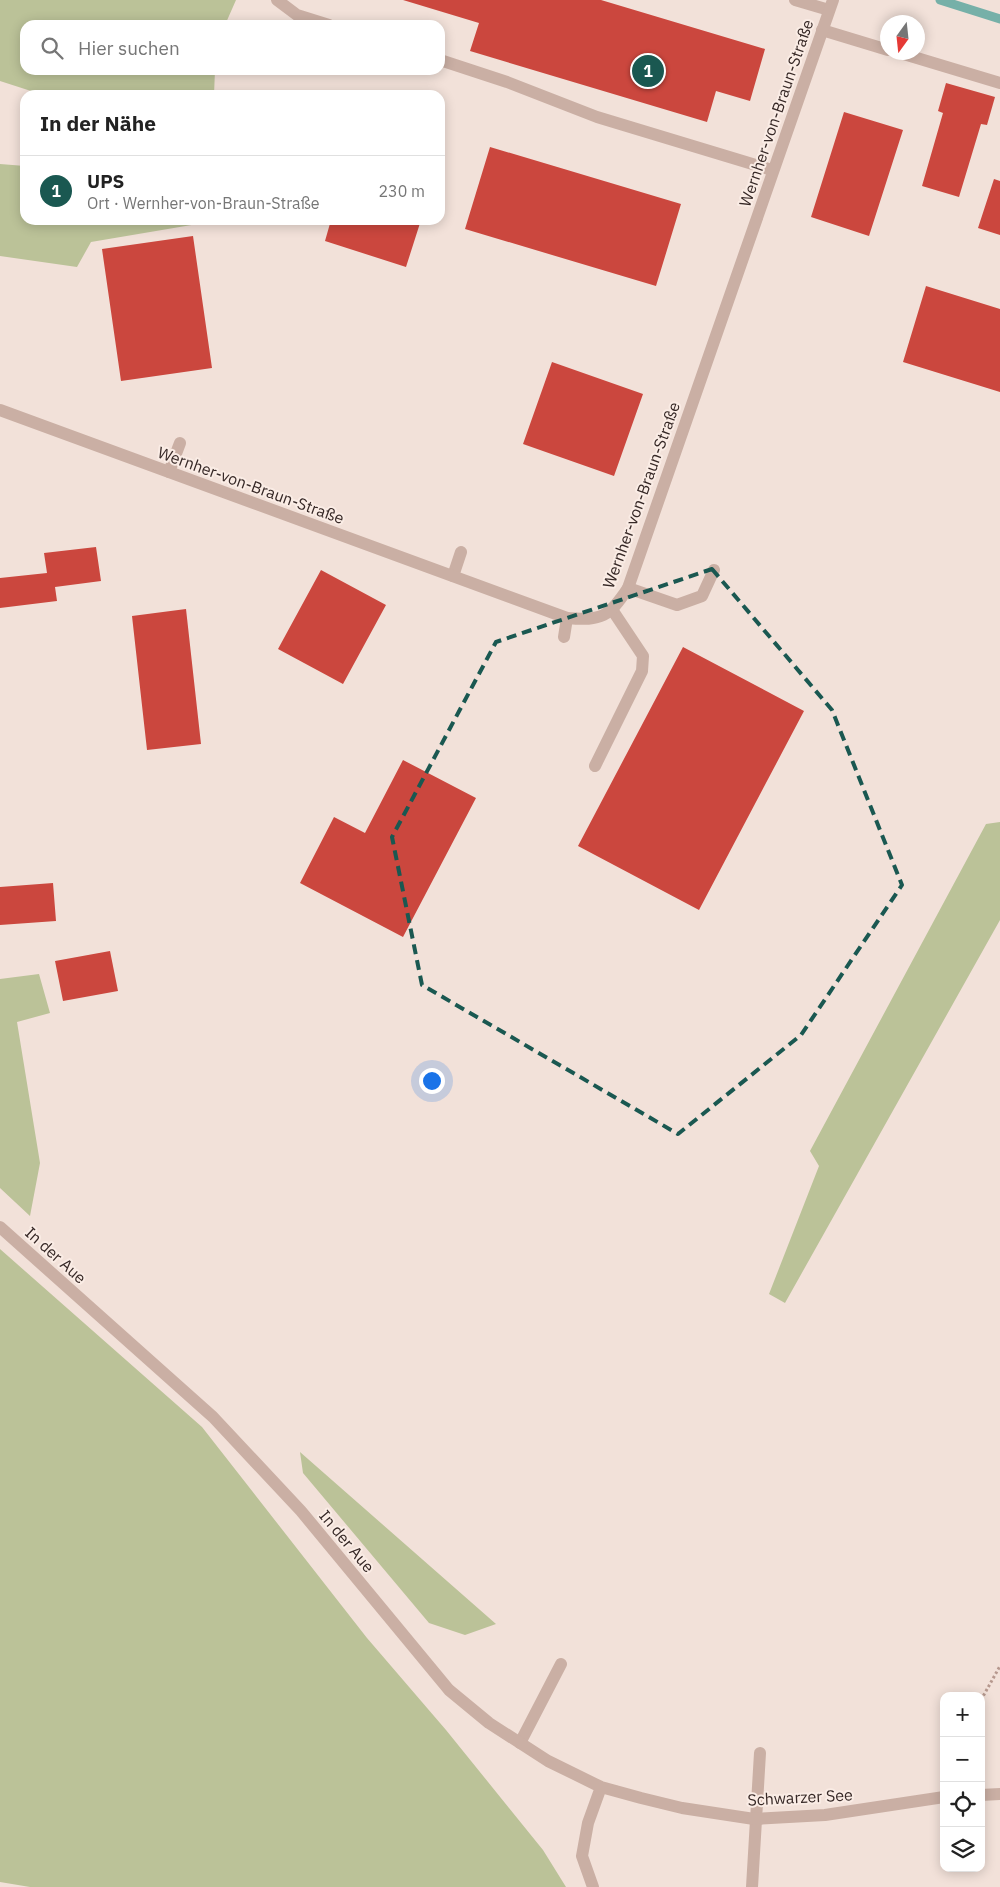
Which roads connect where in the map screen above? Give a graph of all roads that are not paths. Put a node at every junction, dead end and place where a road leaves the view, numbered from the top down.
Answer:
1 (277, 0) edge
2 (795, 0) edge
3 (831, 5) edge
4 (313, 20) edge
5 (822, 30) junction
6 (880, 48) edge
7 (923, 60) edge
8 (445, 62) edge
9 (1000, 84) edge
10 (772, 170) junction
11 (0, 410) edge
12 (180, 442) dead end
13 (169, 472) junction
14 (461, 552) dead end
15 (714, 570) dead end
16 (452, 576) junction
17 (628, 588) junction
18 (613, 611) junction
19 (567, 618) junction
20 (564, 637) dead end
21 (595, 766) dead end
22 (0, 1227) edge
23 (561, 1664) dead end
24 (520, 1743) junction
25 (760, 1753) dead end
26 (601, 1787) junction
27 (1000, 1794) edge
28 (985, 1795) edge
29 (940, 1798) edge
30 (754, 1819) junction
31 (593, 1887) edge
32 (752, 1887) edge

1 - 4 street
2 - 3 street
3 - 5 street, Wernher-von-Braun-Straße
5 - 6 street
5 - 10 street, Wernher-von-Braun-Straße
7 - 9 street
8 - 10 street
10 - 17 street, Wernher-von-Braun-Straße
11 - 13 street, Wernher-von-Braun-Straße
12 - 13 street
13 - 16 street, Wernher-von-Braun-Straße
14 - 16 street
15 - 17 street
16 - 19 street, Wernher-von-Braun-Straße
17 - 18 street, Wernher-von-Braun-Straße
18 - 19 street, Wernher-von-Braun-Straße
18 - 21 street
19 - 20 street
22 - 24 street, In der Aue
23 - 24 street
24 - 26 street, In der Aue
25 - 30 street
26 - 30 street, Schwarzer See
26 - 31 street
27 - 28 street
29 - 30 street, Schwarzer See
30 - 32 street

